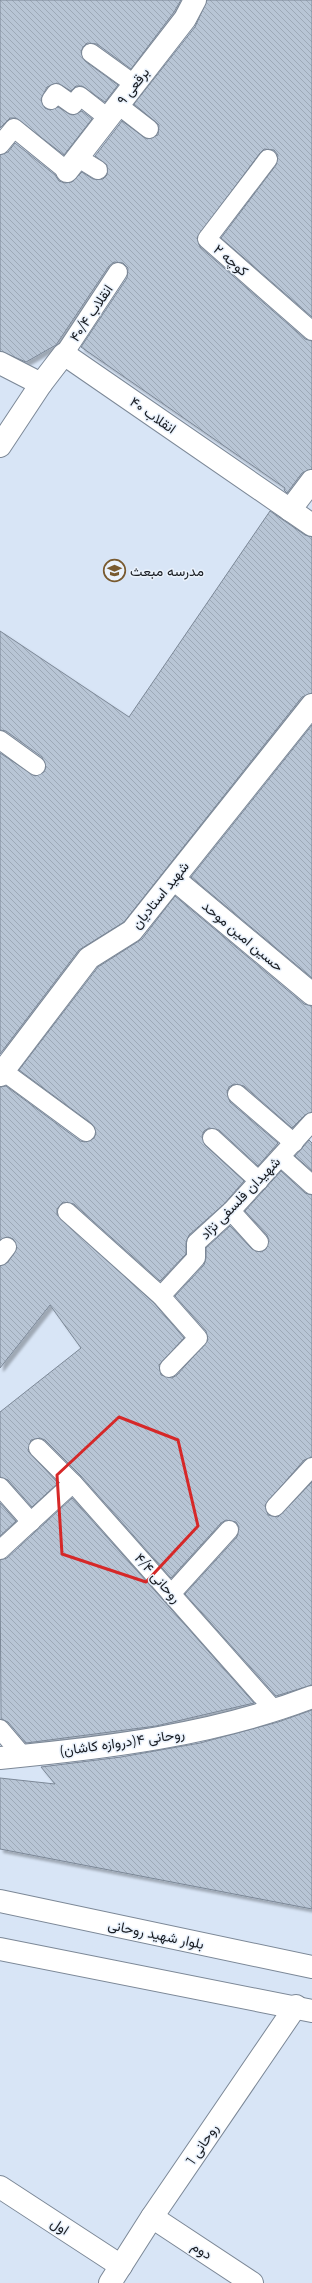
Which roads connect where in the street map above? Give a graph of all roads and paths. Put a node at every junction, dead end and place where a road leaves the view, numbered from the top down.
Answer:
1 (195, 0) edge
2 (91, 53) dead end
3 (134, 84) junction
4 (51, 100) dead end
5 (113, 112) junction
6 (149, 129) dead end
7 (0, 145) edge
8 (268, 158) dead end
9 (72, 164) junction
10 (98, 170) dead end
11 (118, 272) dead end
12 (312, 331) edge
13 (64, 354) junction
14 (0, 362) edge
15 (41, 384) junction
16 (0, 446) edge
17 (312, 481) edge
18 (290, 510) junction
19 (312, 525) edge
20 (312, 705) edge
21 (0, 740) edge
22 (36, 766) dead end
23 (174, 879) junction
24 (312, 994) edge
25 (1, 1073) edge
26 (237, 1094) dead end
27 (86, 1132) dead end
28 (306, 1132) edge
29 (212, 1138) dead end
30 (281, 1157) junction
31 (259, 1181) junction
32 (312, 1185) edge
33 (231, 1211) junction
34 (67, 1212) dead end
35 (259, 1242) dead end
36 (161, 1296) junction
37 (169, 1368) dead end
38 (38, 1448) dead end
39 (312, 1467) edge
40 (73, 1483) junction
41 (0, 1487) edge
42 (275, 1506) dead end
43 (31, 1522) junction
44 (229, 1530) dead end
45 (0, 1550) edge
46 (172, 1594) junction
47 (312, 1697) edge
48 (275, 1711) junction
49 (0, 1729) edge
50 (23, 1756) junction
51 (0, 1758) edge
52 (0, 1901) edge
53 (0, 1949) edge
54 (312, 1967) edge
55 (304, 2009) edge
56 (0, 2187) edge
57 (152, 2217) junction
58 (115, 2274) edge
59 (252, 2283) edge

1 - 3 street, برقعی ۹
2 - 3 lane
3 - 5 street, برقعی ۹
4 - 5 lane
5 - 6 lane
5 - 9 street, برقعی ۹
7 - 9 lane
8 - 12 lane, کوچه ۲
9 - 10 lane
11 - 13 lane, انقلاب ۴۰/۴
13 - 15 street
13 - 18 street, انقلاب ۴۰
14 - 15 street
15 - 16 street
17 - 18 street
18 - 19 street, انقلاب ۴۰
20 - 23 street, شهید استادیان
21 - 22 lane
23 - 24 street, حسین امین موحد
23 - 25 street, شهید استادیان
25 - 27 lane
26 - 28 lane
28 - 30 lane, شهیدان فلسفی نژاد
29 - 31 lane
30 - 31 lane, شهیدان فلسفی نژاد
30 - 32 lane
31 - 33 lane, شهیدان فلسفی نژاد
33 - 35 lane
33 - 36 lane, شهیدان فلسفی نژاد
34 - 36 lane
36 - 37 lane
38 - 40 lane, روحانی ۴/۴
39 - 42 lane
40 - 43 lane
40 - 46 lane, روحانی ۴/۴
41 - 43 lane
43 - 45 lane
44 - 46 lane
46 - 48 lane, روحانی ۴/۴
47 - 48 street, روحانی ۴(دروازه کاشان)
48 - 50 street, روحانی ۴(دروازه کاشان)
49 - 50 lane
50 - 51 street, روحانی ۴(دروازه کاشان)
52 - 54 street, بلوار شهید روحانی
53 - 55 street
55 - 57 street, روحانی 1
56 - 58 street, اول
57 - 58 street, روحانی 1
57 - 59 street, دوم

